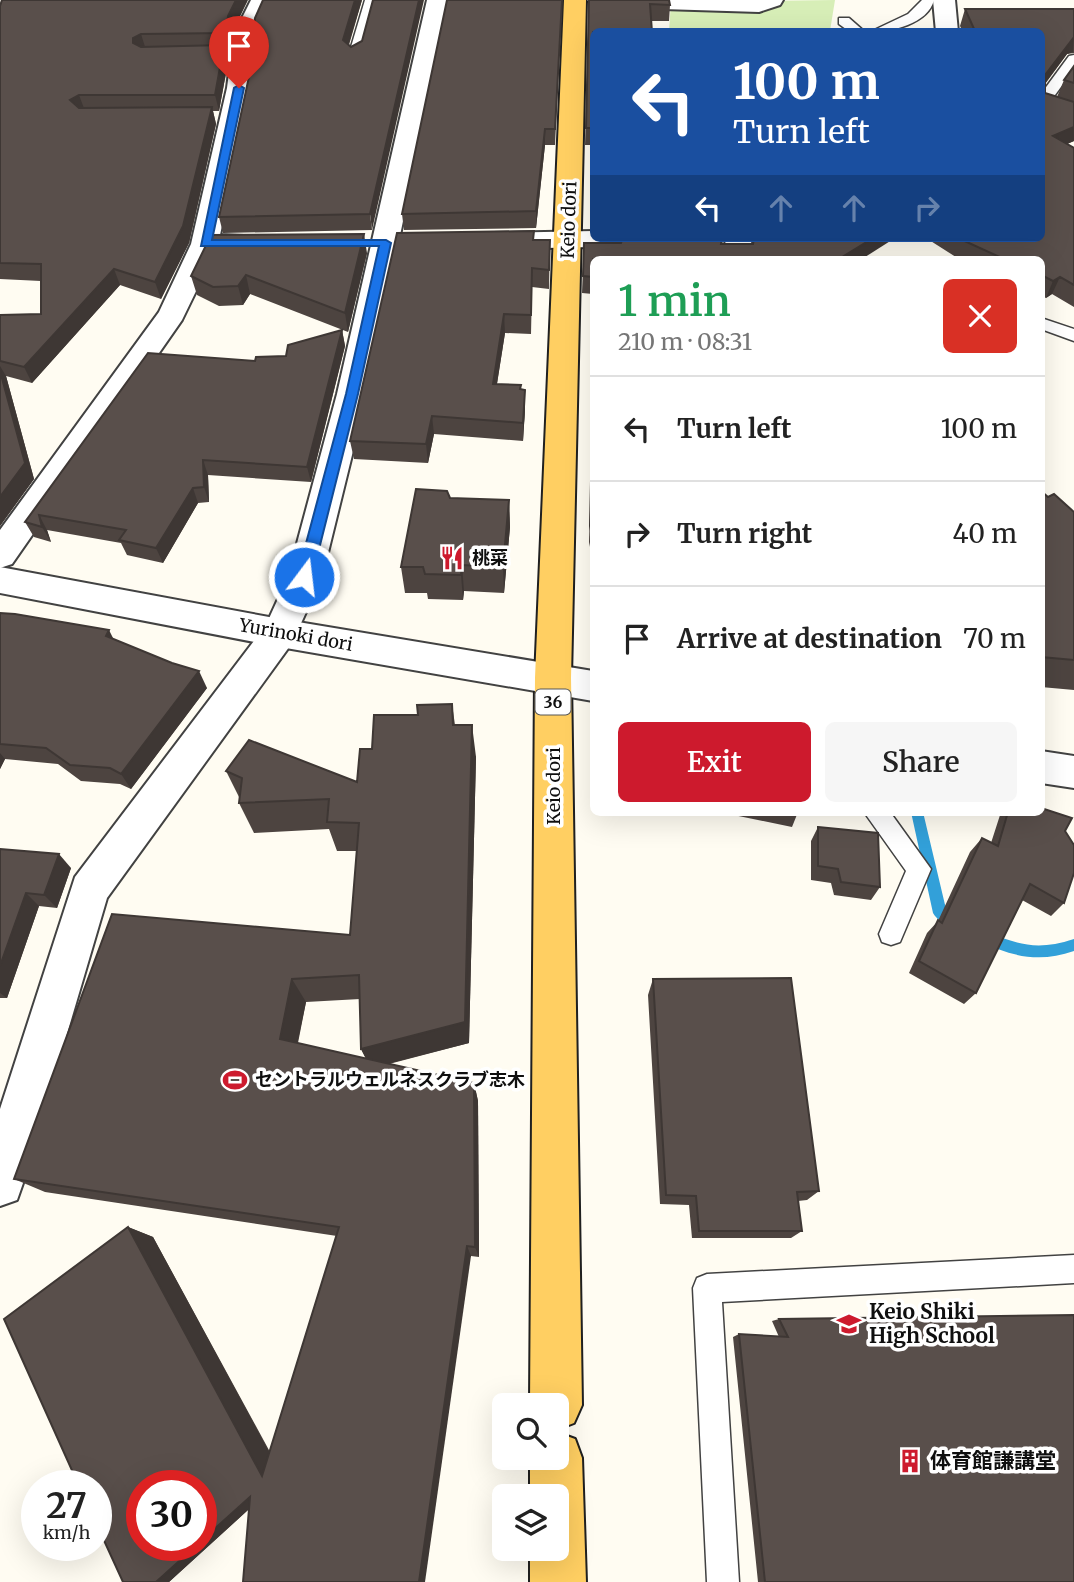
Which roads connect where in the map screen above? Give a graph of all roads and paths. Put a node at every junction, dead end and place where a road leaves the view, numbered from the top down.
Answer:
1 (262, 0) edge
2 (371, 0) edge
3 (438, 0) edge
4 (575, 0) edge
5 (598, 0) edge
6 (772, 0) edge
7 (928, 0) edge
8 (944, 0) edge
9 (844, 21) dead end
10 (854, 28) edge
11 (886, 28) edge
12 (947, 28) edge
13 (355, 57) edge
14 (1074, 59) edge
15 (1049, 105) edge
16 (590, 239) edge
17 (568, 240) junction
18 (465, 242) edge
19 (289, 243) edge
20 (205, 244) junction
21 (1045, 324) edge
22 (1074, 335) edge
23 (0, 555) edge
24 (0, 580) edge
25 (280, 633) junction
26 (553, 678) junction
27 (590, 685) edge
28 (1045, 767) edge
29 (1074, 772) edge
30 (879, 816) edge
31 (891, 934) dead end
32 (0, 1182) edge
33 (1074, 1269) edge
34 (556, 1393) edge
35 (556, 1470) edge
36 (558, 1582) edge
37 (723, 1582) edge

1 - 20 street
2 - 13 lane
3 - 25 street
4 - 17 main road, Keio dori / 36
5 - 6 street
7 - 11 lane
8 - 12 street
9 - 10 lane
14 - 15 lane
16 - 17 street
17 - 18 street
17 - 26 main road, Keio dori / 36
19 - 20 street
20 - 23 street
21 - 22 lane
24 - 25 street, Yurinoki dori
25 - 26 street, Yurinoki dori
25 - 32 street
26 - 27 street, Yurinoki dori
26 - 34 main road, Keio dori / 36
28 - 29 street
30 - 31 lane
33 - 37 lane
35 - 36 main road

